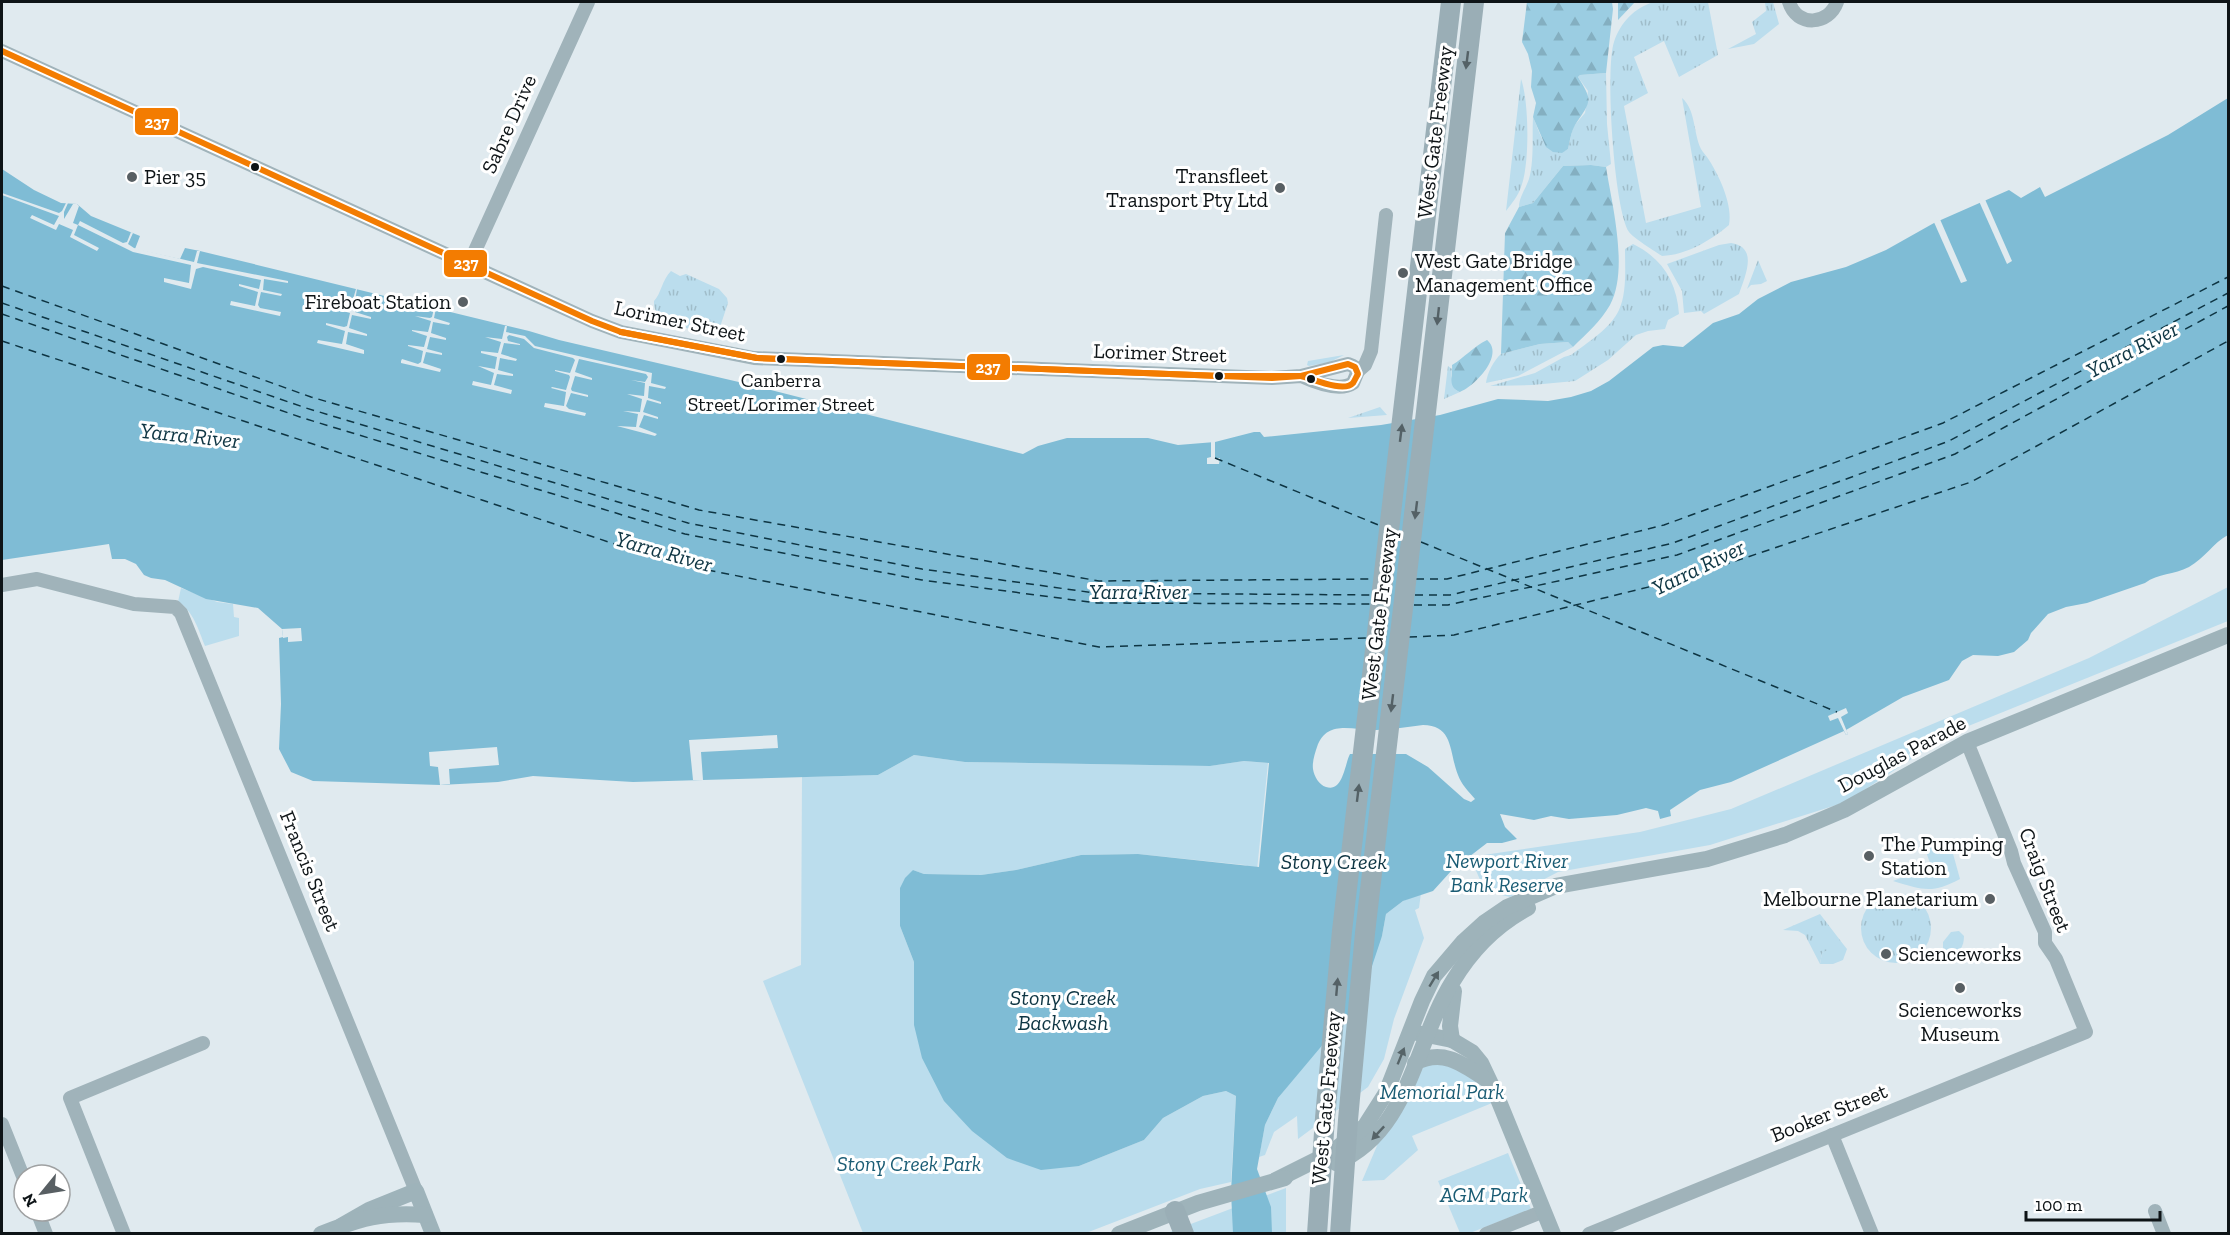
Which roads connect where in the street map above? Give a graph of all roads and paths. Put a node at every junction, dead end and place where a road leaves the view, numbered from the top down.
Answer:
1 (588, 2) edge
2 (1451, 2) edge
3 (1474, 2) edge
4 (1789, 2) edge
5 (1837, 2) edge
6 (2, 51) edge
7 (1386, 215) dead end
8 (469, 264) junction
9 (1351, 368) junction
10 (1301, 376) junction
11 (2, 585) edge
12 (2229, 635) edge
13 (1967, 742) junction
14 (1586, 881) junction
15 (1466, 963) junction
16 (2086, 1032) joint
17 (1421, 1036) junction
18 (1452, 1040) junction
19 (202, 1043) dead end
20 (1415, 1064) junction
21 (1489, 1083) junction
22 (2, 1124) edge
23 (1832, 1135) junction
24 (18, 1163) edge
25 (1270, 1182) junction
26 (416, 1191) junction
27 (1176, 1211) junction
28 (1544, 1211) junction
29 (2155, 1211) dead end
30 (425, 1215) junction
31 (341, 1226) junction
32 (124, 1233) edge
33 (321, 1233) edge
34 (433, 1233) edge
35 (1119, 1233) edge
36 (1184, 1233) edge
37 (1317, 1233) edge
38 (1340, 1233) edge
39 (1486, 1233) edge
40 (1553, 1233) edge
41 (1589, 1233) edge
42 (1872, 1233) edge
43 (2164, 1233) edge

1 - 8 street, Sabre Drive
37 -> 2 highway, West Gate Freeway
3 -> 38 highway, West Gate Freeway
4 - 5 street
6 - 8 street, Lorimer Street
7 - 9 street
8 - 10 street, Lorimer Street
9 - 10 street, Lorimer Street
9 - 10 street, Lorimer Street
11 - 26 street, Francis Street
12 - 13 main road, Douglas Parade
13 - 14 main road, Douglas Parade
13 - 16 street, Craig Street
14 - 15 main road, Douglas Parade
17 -> 14 main road, Douglas Parade
15 - 17 main road, Douglas Parade
15 - 18 main road
16 - 23 street, Booker Street
17 - 18 main road
17 - 20 main road, Douglas Parade
17 - 21 main road
25 -> 17 main road, Douglas Parade
18 - 21 main road
19 - 32 street
20 - 21 main road
20 -> 25 main road, Douglas Parade
21 - 28 main road
22 - 24 street
23 - 41 street, Booker Street
23 - 42 street
25 - 27 main road, Douglas Parade
26 - 30 main road, Francis Street
26 - 31 main road
27 - 35 main road, Douglas Parade
27 - 36 highway
28 - 39 street
28 - 40 main road
29 - 43 street
30 - 31 main road
30 - 34 main road, Francis Street
31 - 33 main road

